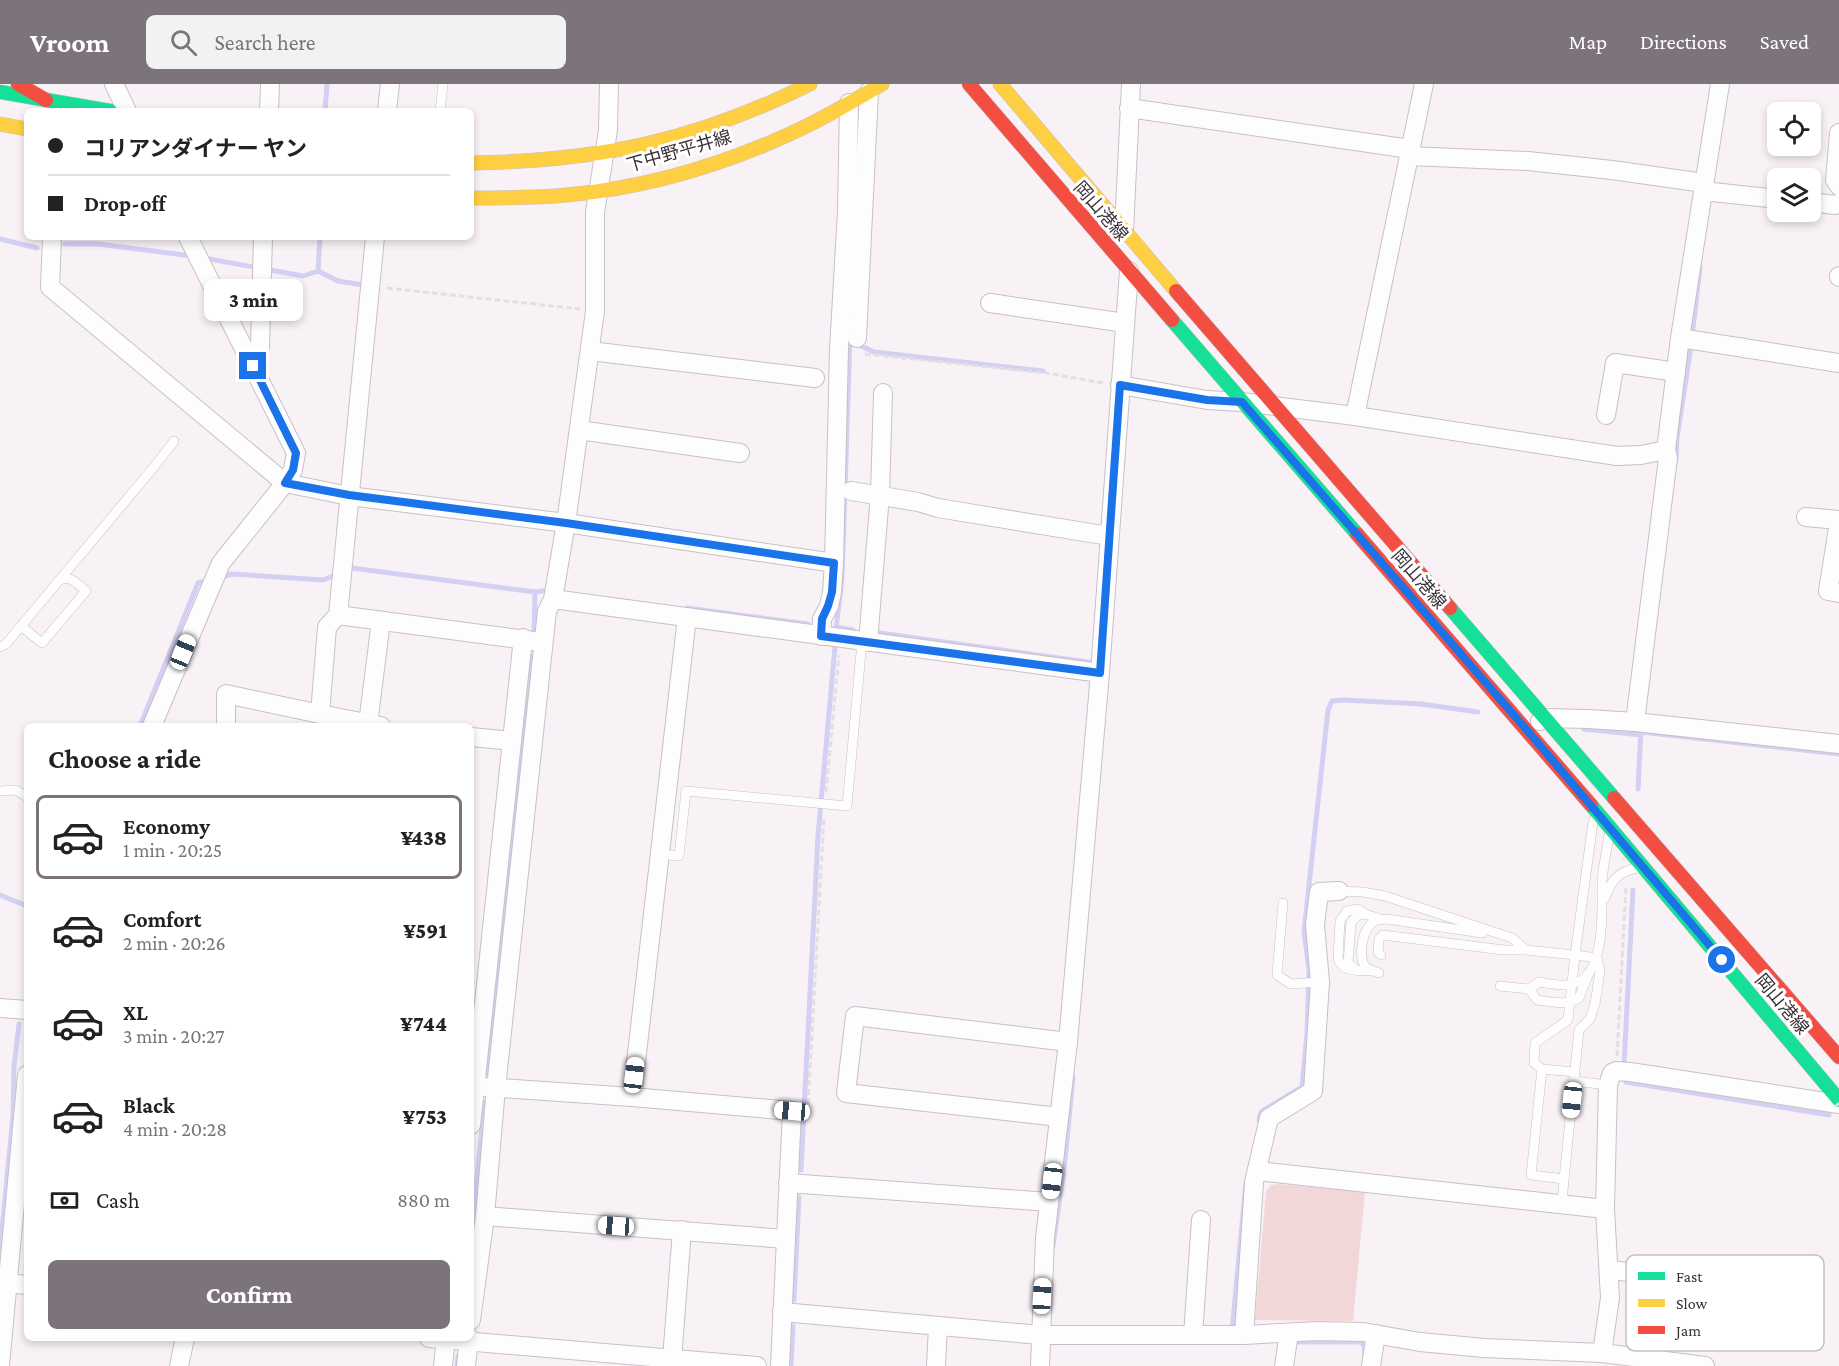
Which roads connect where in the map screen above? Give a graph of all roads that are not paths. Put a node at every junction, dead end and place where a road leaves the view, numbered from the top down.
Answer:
1 (18, 84) edge
2 (114, 84) edge
3 (270, 84) edge
4 (390, 84) edge
5 (443, 84) edge
6 (609, 84) edge
7 (810, 84) edge
8 (969, 84) edge
9 (1000, 84) edge
10 (1131, 84) edge
11 (1424, 84) edge
12 (1720, 84) edge
13 (875, 88) edge
14 (0, 92) edge
15 (46, 100) junction
16 (849, 103) junction
17 (93, 108) edge
18 (126, 108) edge
19 (269, 108) edge
20 (387, 108) edge
21 (440, 108) edge
22 (1129, 108) junction
23 (0, 124) edge
24 (24, 128) edge
25 (1839, 133) edge
26 (1410, 152) junction
27 (604, 153) junction
28 (474, 163) edge
29 (1839, 186) edge
30 (1706, 189) junction
31 (598, 190) junction
32 (1767, 197) edge
33 (474, 198) edge
34 (1821, 203) edge
35 (1839, 203) edge
36 (1124, 231) junction
37 (52, 240) edge
38 (263, 240) edge
39 (375, 240) edge
40 (195, 250) edge
41 (1129, 271) junction
42 (990, 303) dead end
43 (1125, 323) junction
44 (1688, 340) junction
45 (859, 346) road end
46 (590, 351) junction
47 (1839, 363) edge
48 (253, 366) junction
49 (1676, 372) junction
50 (815, 378) dead end
51 (1120, 385) junction
52 (883, 393) dead end
53 (1242, 402) junction
54 (1275, 406) junction
55 (1606, 415) dead end
56 (1355, 416) junction
57 (579, 430) junction
58 (174, 441) dead end
59 (1666, 450) junction
60 (740, 453) dead end
61 (285, 483) junction
62 (851, 491) dead end
63 (349, 495) junction
64 (880, 495) junction
65 (1806, 517) dead end
66 (1839, 521) edge
67 (566, 523) junction
68 (1109, 536) junction
69 (834, 563) junction
70 (60, 580) junction
71 (1839, 593) edge
72 (554, 599) junction
73 (338, 615) junction
74 (687, 617) junction
75 (381, 621) junction
76 (21, 626) junction
77 (821, 636) junction
78 (523, 638) junction
79 (865, 642) junction
80 (543, 644) junction
81 (0, 647) edge
82 (1100, 673) junction
83 (164, 695) junction
84 (320, 714) junction
85 (1544, 718) junction
86 (1635, 722) junction
87 (153, 723) edge
88 (165, 723) edge
89 (226, 723) edge
90 (364, 723) edge
91 (374, 723) edge
92 (1526, 729) junction
93 (474, 737) edge
94 (512, 741) junction
95 (1839, 744) edge
96 (0, 791) edge
97 (24, 795) edge
98 (1619, 804) junction
99 (1598, 814) junction
100 (1611, 829) junction
101 (660, 854) junction
102 (1644, 867) junction
103 (1340, 891) joint
104 (1283, 903) dead end
105 (1603, 904) junction
106 (1381, 919) junction
107 (1512, 938) junction
108 (1526, 951) junction
109 (1382, 956) dead end
110 (1575, 956) junction
111 (1597, 958) junction
112 (1590, 970) junction
113 (1313, 983) junction
114 (1572, 984) junction
115 (1500, 986) dead end
116 (1529, 989) junction
117 (1570, 1003) junction
118 (0, 1008) edge
119 (24, 1010) edge
120 (1068, 1042) junction
121 (1839, 1057) edge
122 (1542, 1069) junction
123 (1619, 1075) junction
124 (1575, 1076) junction
125 (474, 1077) edge
126 (474, 1086) edge
127 (496, 1088) junction
128 (632, 1097) junction
129 (1838, 1104) edge
130 (24, 1106) edge
131 (1059, 1117) junction
132 (1257, 1171) junction
133 (1564, 1179) junction
134 (788, 1183) junction
135 (1049, 1202) junction
136 (1562, 1204) junction
137 (1605, 1209) junction
138 (485, 1216) junction
139 (1201, 1220) dead end
140 (682, 1230) junction
141 (786, 1239) junction
142 (1609, 1270) junction
143 (1626, 1272) edge
144 (7, 1283) junction
145 (24, 1286) edge
146 (474, 1298) edge
147 (782, 1312) junction
148 (938, 1326) junction
149 (1376, 1334) junction
150 (1045, 1335) junction
151 (1193, 1335) junction
152 (1236, 1335) junction
153 (1, 1339) edge
154 (1288, 1339) junction
155 (184, 1341) edge
156 (440, 1341) edge
157 (468, 1341) edge
158 (474, 1341) edge
159 (1602, 1353) junction
160 (672, 1359) junction
161 (0, 1365) edge
162 (179, 1366) edge
163 (443, 1366) edge
164 (466, 1366) edge
165 (757, 1366) edge
166 (780, 1366) edge
167 (936, 1366) edge
168 (1040, 1366) edge
169 (1284, 1366) edge
170 (1371, 1366) edge
171 (1705, 1366) edge

1 - 15 main road
2 - 18 street
3 - 19 street
4 - 20 street
5 - 21 lane
6 - 27 street
7 - 27 main road, 下中野平井線
8 - 41 main road, 岡山港線
9 - 36 main road, 岡山港線
10 - 22 street
11 - 26 street
12 - 30 street
13 - 16 main road, 下中野平井線
13 - 45 street
14 - 15 main road
15 - 17 main road
16 - 31 main road, 下中野平井線
16 - 69 street
22 - 26 street
22 - 36 street
23 - 24 main road
25 - 29 street
26 - 30 street
26 - 56 street
27 - 28 main road, 下中野平井線
27 - 31 street
30 - 32 street
30 - 44 street
31 - 33 main road, 下中野平井線
31 - 46 street
34 - 35 street
36 - 54 main road, 岡山港線
37 - 61 street
38 - 48 street
39 - 63 street
40 - 48 street
41 - 43 street
41 - 53 main road, 岡山港線
42 - 43 street
43 - 51 street
44 - 47 street
44 - 49 street
46 - 50 street
46 - 57 street
48 - 61 street
49 - 55 street
49 - 59 street
51 - 53 street
51 - 68 street
52 - 64 street
53 - 54 street
53 - 92 main road, 岡山港線
54 - 56 street
54 - 85 main road, 岡山港線
56 - 59 street
57 - 60 street
57 - 67 street
58 - 70 lane
59 - 86 street
61 - 63 street
61 - 83 street
62 - 64 street
63 - 67 street
63 - 73 street
64 - 68 street
64 - 79 street
65 - 66 street
66 - 71 street
67 - 69 street
67 - 72 street
68 - 82 street
69 - 77 street
70 - 76 lane
70 - 76 lane
72 - 74 street
72 - 80 street
73 - 75 street
73 - 84 street
74 - 77 street
74 - 101 street
75 - 78 street
75 - 91 street
76 - 81 lane
77 - 79 street
78 - 80 street
78 - 94 street
79 - 82 street
79 - 101 lane
80 - 127 street
82 - 120 street
83 - 87 street
83 - 88 street
84 - 89 street
84 - 90 street
85 - 86 street
85 - 92 street
85 - 98 main road, 岡山港線
86 - 95 street
92 - 99 main road, 岡山港線
93 - 94 street
94 - 125 street
96 - 97 lane
98 - 99 lane
98 - 100 lane
98 - 121 main road, 岡山港線
99 - 100 main road, 岡山港線
99 - 110 lane
100 - 102 main road, 岡山港線
100 - 105 lane
101 - 128 street
102 - 105 lane
102 - 129 main road, 岡山港線
103 - 107 lane
103 - 113 street
104 - 113 lane
105 - 111 lane
106 - 106 lane
106 - 107 lane
107 - 108 lane
108 - 109 lane
108 - 110 lane
110 - 111 lane
110 - 114 lane
111 - 112 lane
111 - 124 lane
112 - 114 lane
112 - 117 lane
113 - 132 street
114 - 116 lane
114 - 117 lane
115 - 116 lane
116 - 117 lane
117 - 122 lane
118 - 119 street
120 - 131 street
120 - 131 street
122 - 124 lane
122 - 133 lane
123 - 124 lane
123 - 129 street
123 - 137 street
124 - 133 lane
126 - 127 street
127 - 128 street
127 - 138 street
128 - 134 street
130 - 144 street
131 - 135 street
132 - 136 street
132 - 152 street
133 - 136 lane
134 - 135 street
134 - 141 street
135 - 150 street
136 - 137 street
137 - 142 street
138 - 140 street
138 - 146 street
139 - 151 street
140 - 141 street
140 - 160 street
141 - 147 street
142 - 143 street
142 - 159 street
144 - 145 street
144 - 153 street
147 - 148 street
147 - 166 street
148 - 150 street
148 - 167 street
149 - 154 street
149 - 159 street
149 - 170 street
150 - 151 street
150 - 168 street
151 - 152 street
152 - 154 street
153 - 161 street
154 - 169 street
155 - 162 street
156 - 163 street
157 - 164 street
158 - 160 street
159 - 171 street
160 - 165 street

